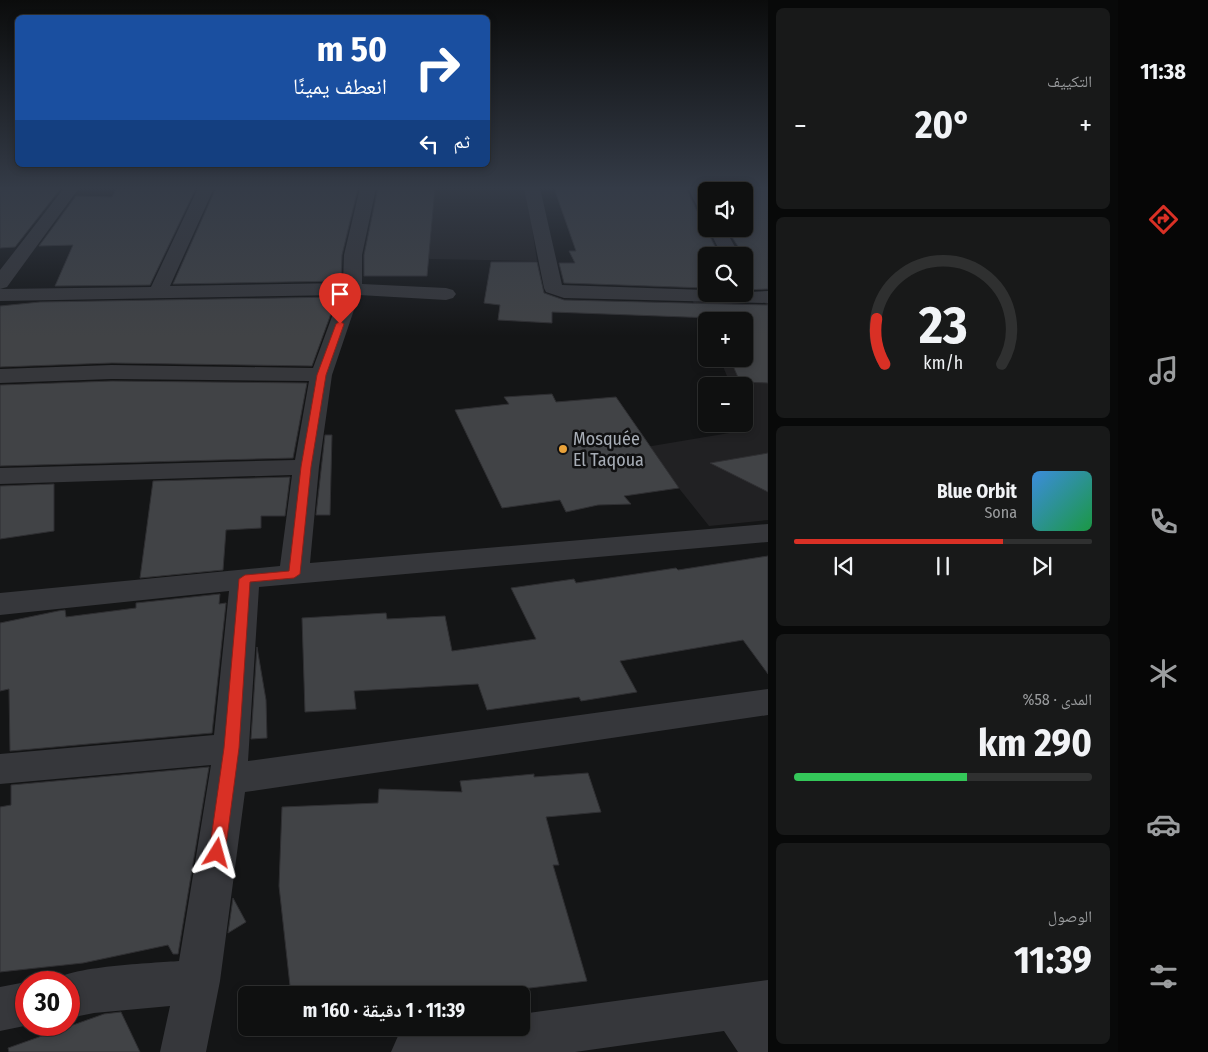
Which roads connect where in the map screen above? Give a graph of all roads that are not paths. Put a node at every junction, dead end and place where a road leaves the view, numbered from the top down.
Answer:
1 (35, 237) edge
2 (183, 237) edge
3 (356, 237) edge
4 (542, 237) edge
5 (0, 283) edge
6 (352, 289) junction
7 (158, 292) junction
8 (754, 292) edge
9 (446, 294) dead end
10 (0, 295) edge
11 (321, 375) junction
12 (0, 376) edge
13 (306, 467) junction
14 (0, 476) edge
15 (768, 533) edge
16 (294, 574) junction
17 (245, 579) junction
18 (0, 604) edge
19 (768, 702) edge
20 (230, 763) junction
21 (0, 769) edge
22 (198, 981) junction
23 (80, 994) edge
24 (751, 1005) edge
25 (15, 1006) edge
26 (0, 1009) edge
27 (184, 1052) edge
28 (414, 1052) edge
29 (765, 1052) edge

1 - 5 street
2 - 7 street
3 - 6 street
4 - 8 street
6 - 7 street
6 - 9 street
6 - 11 street
7 - 10 street
11 - 12 street
11 - 13 street
13 - 14 street
13 - 16 street
15 - 16 street
16 - 17 street
17 - 18 street
17 - 20 street
19 - 20 street
20 - 21 street
20 - 22 street
22 - 23 street
22 - 27 street
24 - 28 street
24 - 29 street
25 - 26 street

